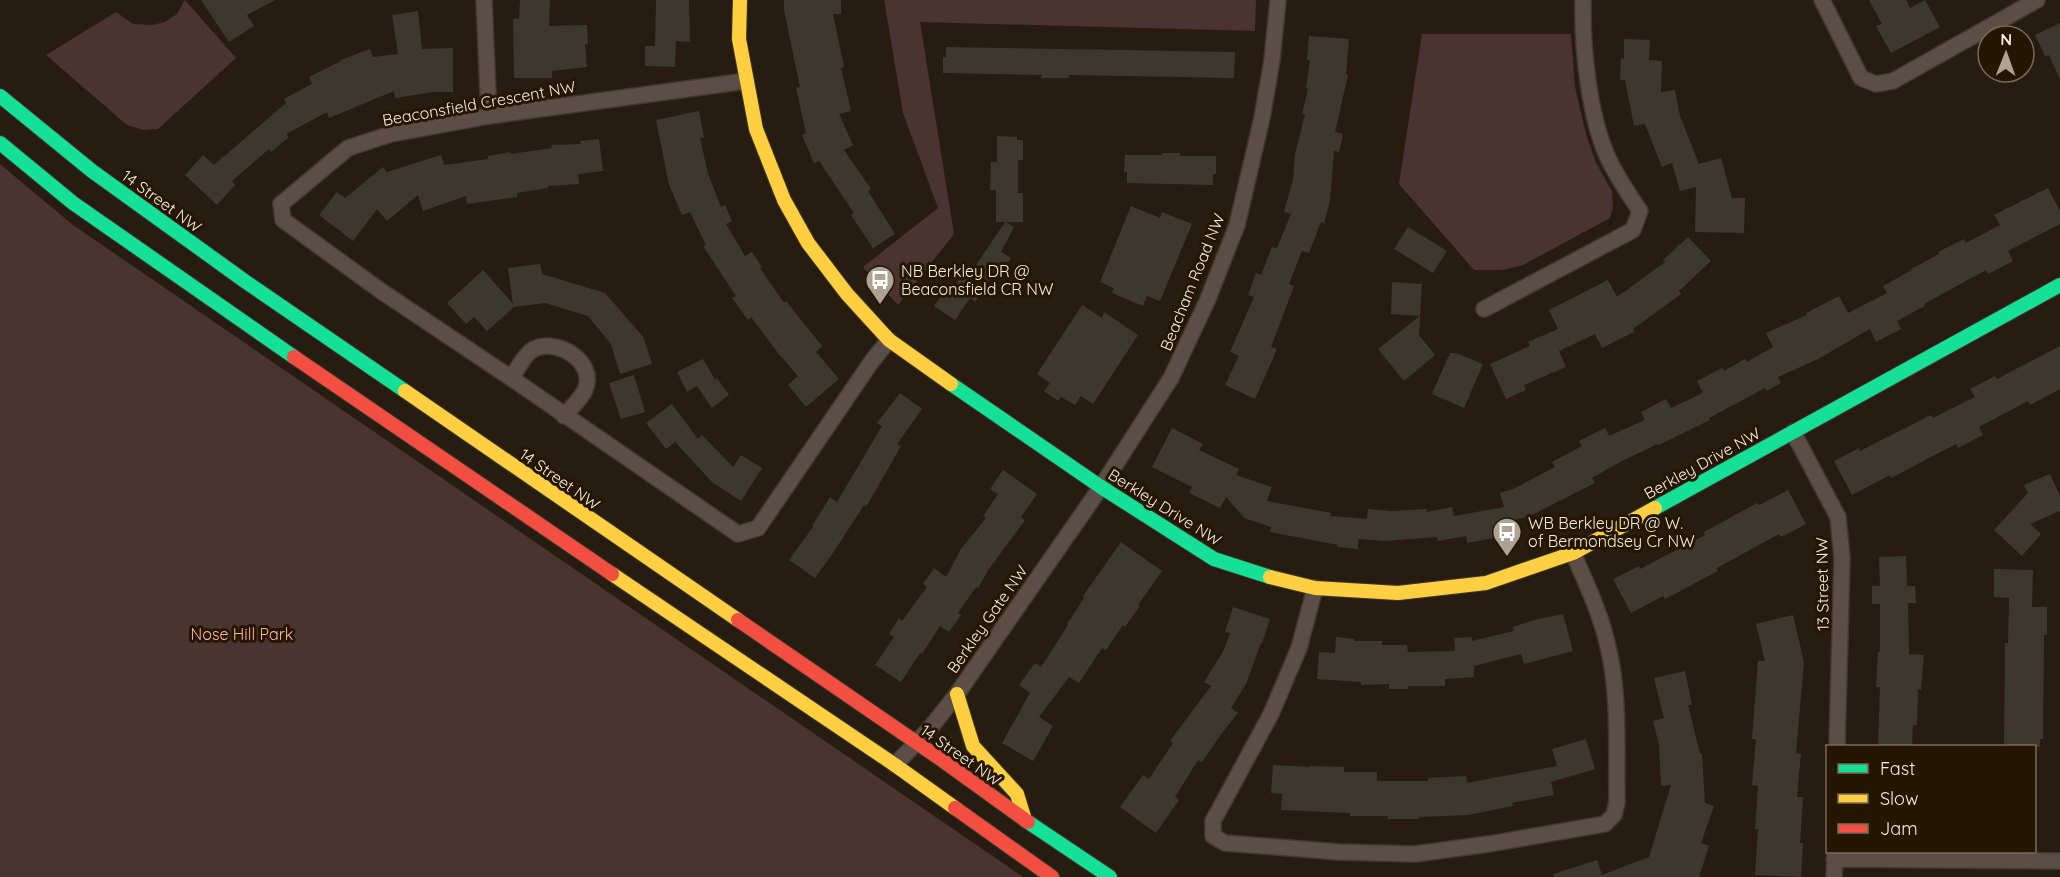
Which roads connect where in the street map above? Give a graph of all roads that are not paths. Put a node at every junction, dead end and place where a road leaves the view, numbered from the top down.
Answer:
1 (484, 0) edge
2 (740, 0) edge
3 (1278, 0) edge
4 (1582, 0) edge
5 (1822, 0) edge
6 (2037, 0) edge
7 (746, 81) junction
8 (0, 96) edge
9 (489, 116) junction
10 (0, 143) edge
11 (2060, 285) edge
12 (1484, 309) dead end
13 (889, 340) junction
14 (511, 378) junction
15 (564, 416) junction
16 (1793, 432) junction
17 (1101, 487) junction
18 (1573, 553) junction
19 (1315, 588) junction
20 (957, 694) junction
21 (916, 743) junction
22 (1837, 745) edge
23 (895, 765) junction
24 (1025, 820) junction
25 (1834, 855) edge
26 (2060, 861) edge
27 (1052, 877) edge
28 (1110, 877) edge
29 (1834, 877) edge

1 - 9 street
2 - 7 main road, Berkley Drive NW
3 - 17 street, Beacham Road NW
4 - 12 street
5 - 6 street
7 - 9 street, Beaconsfield Crescent NW
7 - 13 main road, Berkley Drive NW
8 - 21 main road, 14 Street NW
9 - 14 street, Beaconsfield Crescent NW
10 - 23 main road
11 - 16 main road, Berkley Drive NW
13 - 15 street, Beaconsfield Crescent NW
13 - 17 main road, Berkley Drive NW
14 - 15 street, Beaconsfield Crescent NW
14 - 15 street
16 - 18 main road, Berkley Drive NW
16 - 22 street, 13 Street NW
17 - 19 main road, Berkley Drive NW
17 - 20 street, Berkley Gate NW
18 - 19 main road, Berkley Drive NW
18 - 19 street
20 - 21 street, Berkley Gate NW
20 - 24 main road
21 - 23 street, Berkley Gate NW
21 - 24 main road, 14 Street NW
23 - 27 main road
24 - 28 main road, 14 Street NW
25 - 26 street
25 - 29 street

